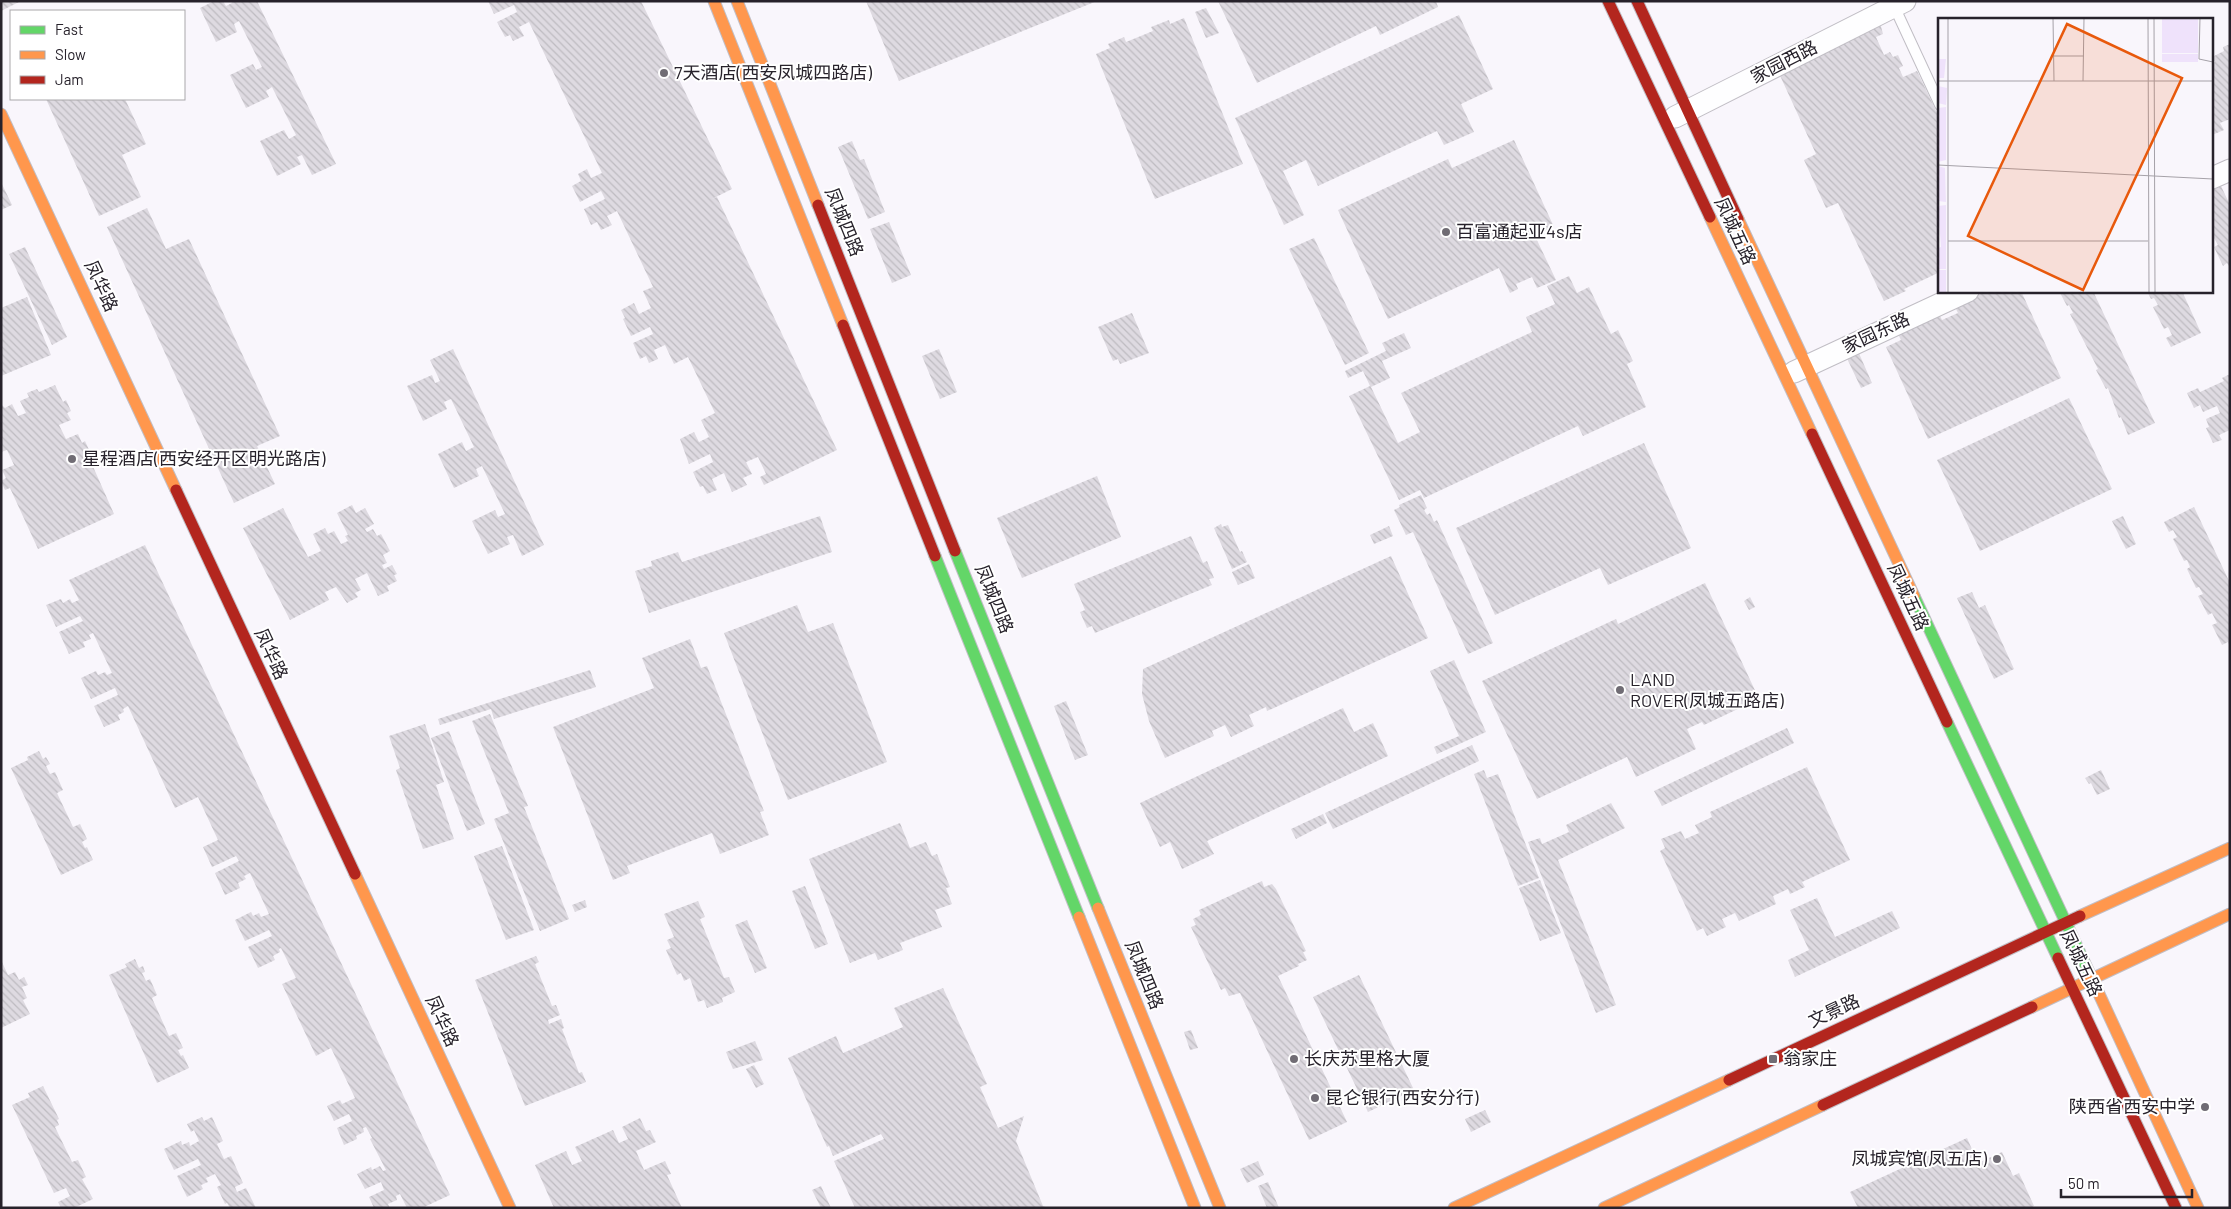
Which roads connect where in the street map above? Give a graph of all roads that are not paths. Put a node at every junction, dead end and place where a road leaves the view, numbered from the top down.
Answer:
1 (714, 1) edge
2 (737, 1) edge
3 (1608, 1) edge
4 (1637, 1) edge
5 (1900, 4) edge
6 (1938, 100) edge
7 (1688, 110) junction
8 (1, 114) edge
9 (1664, 123) junction
10 (2230, 170) edge
11 (2214, 177) edge
12 (1966, 292) edge
13 (1806, 366) junction
14 (1785, 377) junction
15 (2230, 848) edge
16 (2230, 914) edge
17 (2065, 924) junction
18 (2046, 931) junction
19 (2092, 977) junction
20 (2074, 987) junction
21 (510, 1208) edge
22 (1195, 1208) edge
23 (1220, 1208) edge
24 (1454, 1208) edge
25 (1604, 1208) edge
26 (2176, 1208) edge
27 (2198, 1208) edge

1 - 22 main road
2 - 23 main road, 凤城四路
3 - 9 main road, 凤城五路
4 - 7 main road, 凤城五路
5 - 6 lane
5 - 7 street, 家园西路
7 - 9 street, 家园西路
7 - 13 main road, 凤城五路
8 - 21 main road, 凤华路
9 - 14 main road, 凤城五路
10 - 11 street
12 - 13 street, 家园东路
13 - 14 street, 家园东路
13 - 17 main road, 凤城五路
14 - 18 main road, 凤城五路
15 - 17 main road, 文景路
16 - 19 main road
17 - 18 main road, 文景路
17 - 19 main road, 凤城五路
18 - 20 main road, 凤城五路
18 - 24 main road, 文景路
19 - 20 main road
19 - 27 main road, 凤城五路
20 - 25 main road
20 - 26 main road, 凤城五路

